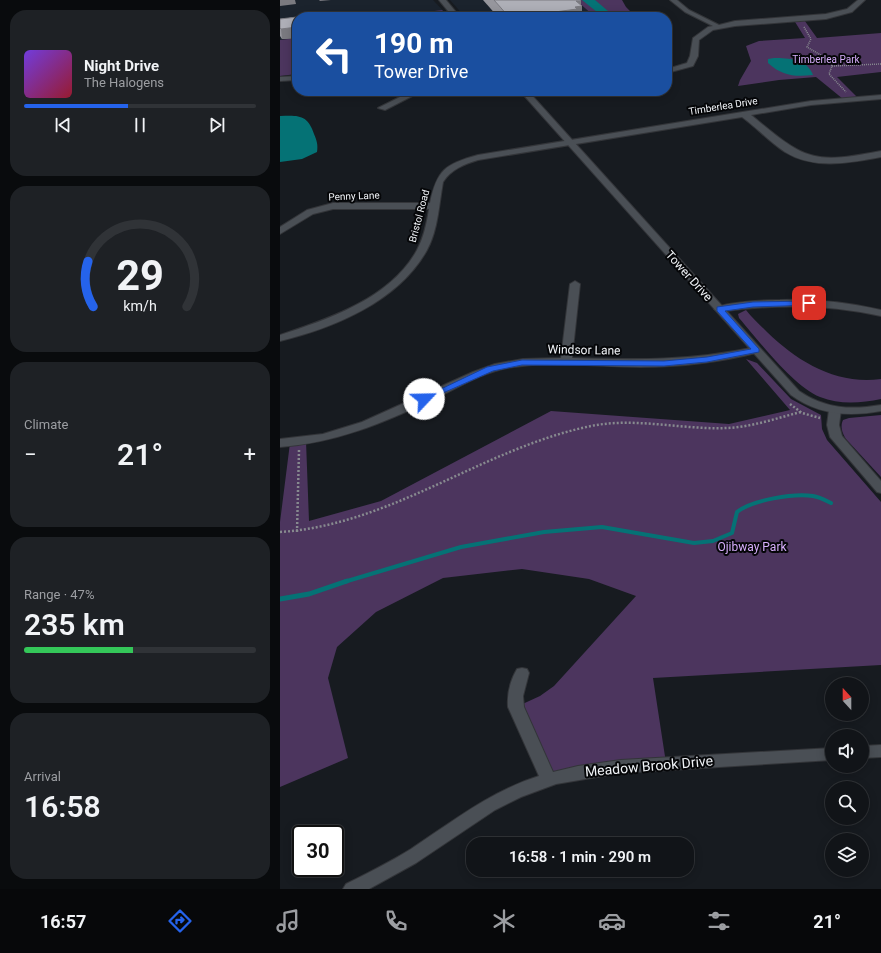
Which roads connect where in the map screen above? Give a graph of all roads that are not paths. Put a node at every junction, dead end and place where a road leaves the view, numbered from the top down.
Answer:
1 (442, 0) edge
2 (673, 0) edge
3 (862, 0) edge
4 (453, 12) edge
5 (716, 25) junction
6 (672, 71) edge
7 (292, 78) edge
8 (280, 79) edge
9 (407, 96) edge
10 (528, 96) edge
11 (881, 97) edge
12 (382, 108) dead end
13 (744, 114) junction
14 (569, 142) junction
15 (881, 154) edge
16 (434, 206) junction
17 (280, 231) edge
18 (575, 284) dead end
19 (719, 309) junction
20 (881, 313) edge
21 (280, 338) edge
22 (756, 350) junction
23 (566, 362) junction
24 (881, 408) edge
25 (835, 410) junction
26 (280, 443) edge
27 (881, 490) edge
28 (522, 673) dead end
29 (881, 751) edge
30 (869, 752) edge
31 (825, 754) edge
32 (548, 779) junction
33 (352, 889) edge

1 - 4 street
2 - 5 street
3 - 5 street
5 - 6 street
7 - 8 street
9 - 12 street
10 - 14 street, Tower Drive
11 - 13 street, Timberlea Drive
13 - 14 street, Timberlea Drive
13 - 15 street
14 - 16 street, Bristol Road
14 - 19 street, Tower Drive
16 - 17 street, Penny Lane
16 - 21 street, Bristol Road
18 - 23 street
19 - 20 street
19 - 22 street, Tower Drive
22 - 23 street, Windsor Lane
22 - 25 street, Tower Drive
23 - 26 street, Windsor Lane
24 - 25 street, Tower Drive
25 - 27 street
28 - 32 street
29 - 30 street
31 - 32 street, Meadow Brook Drive
32 - 33 street, Meadow Brook Drive

